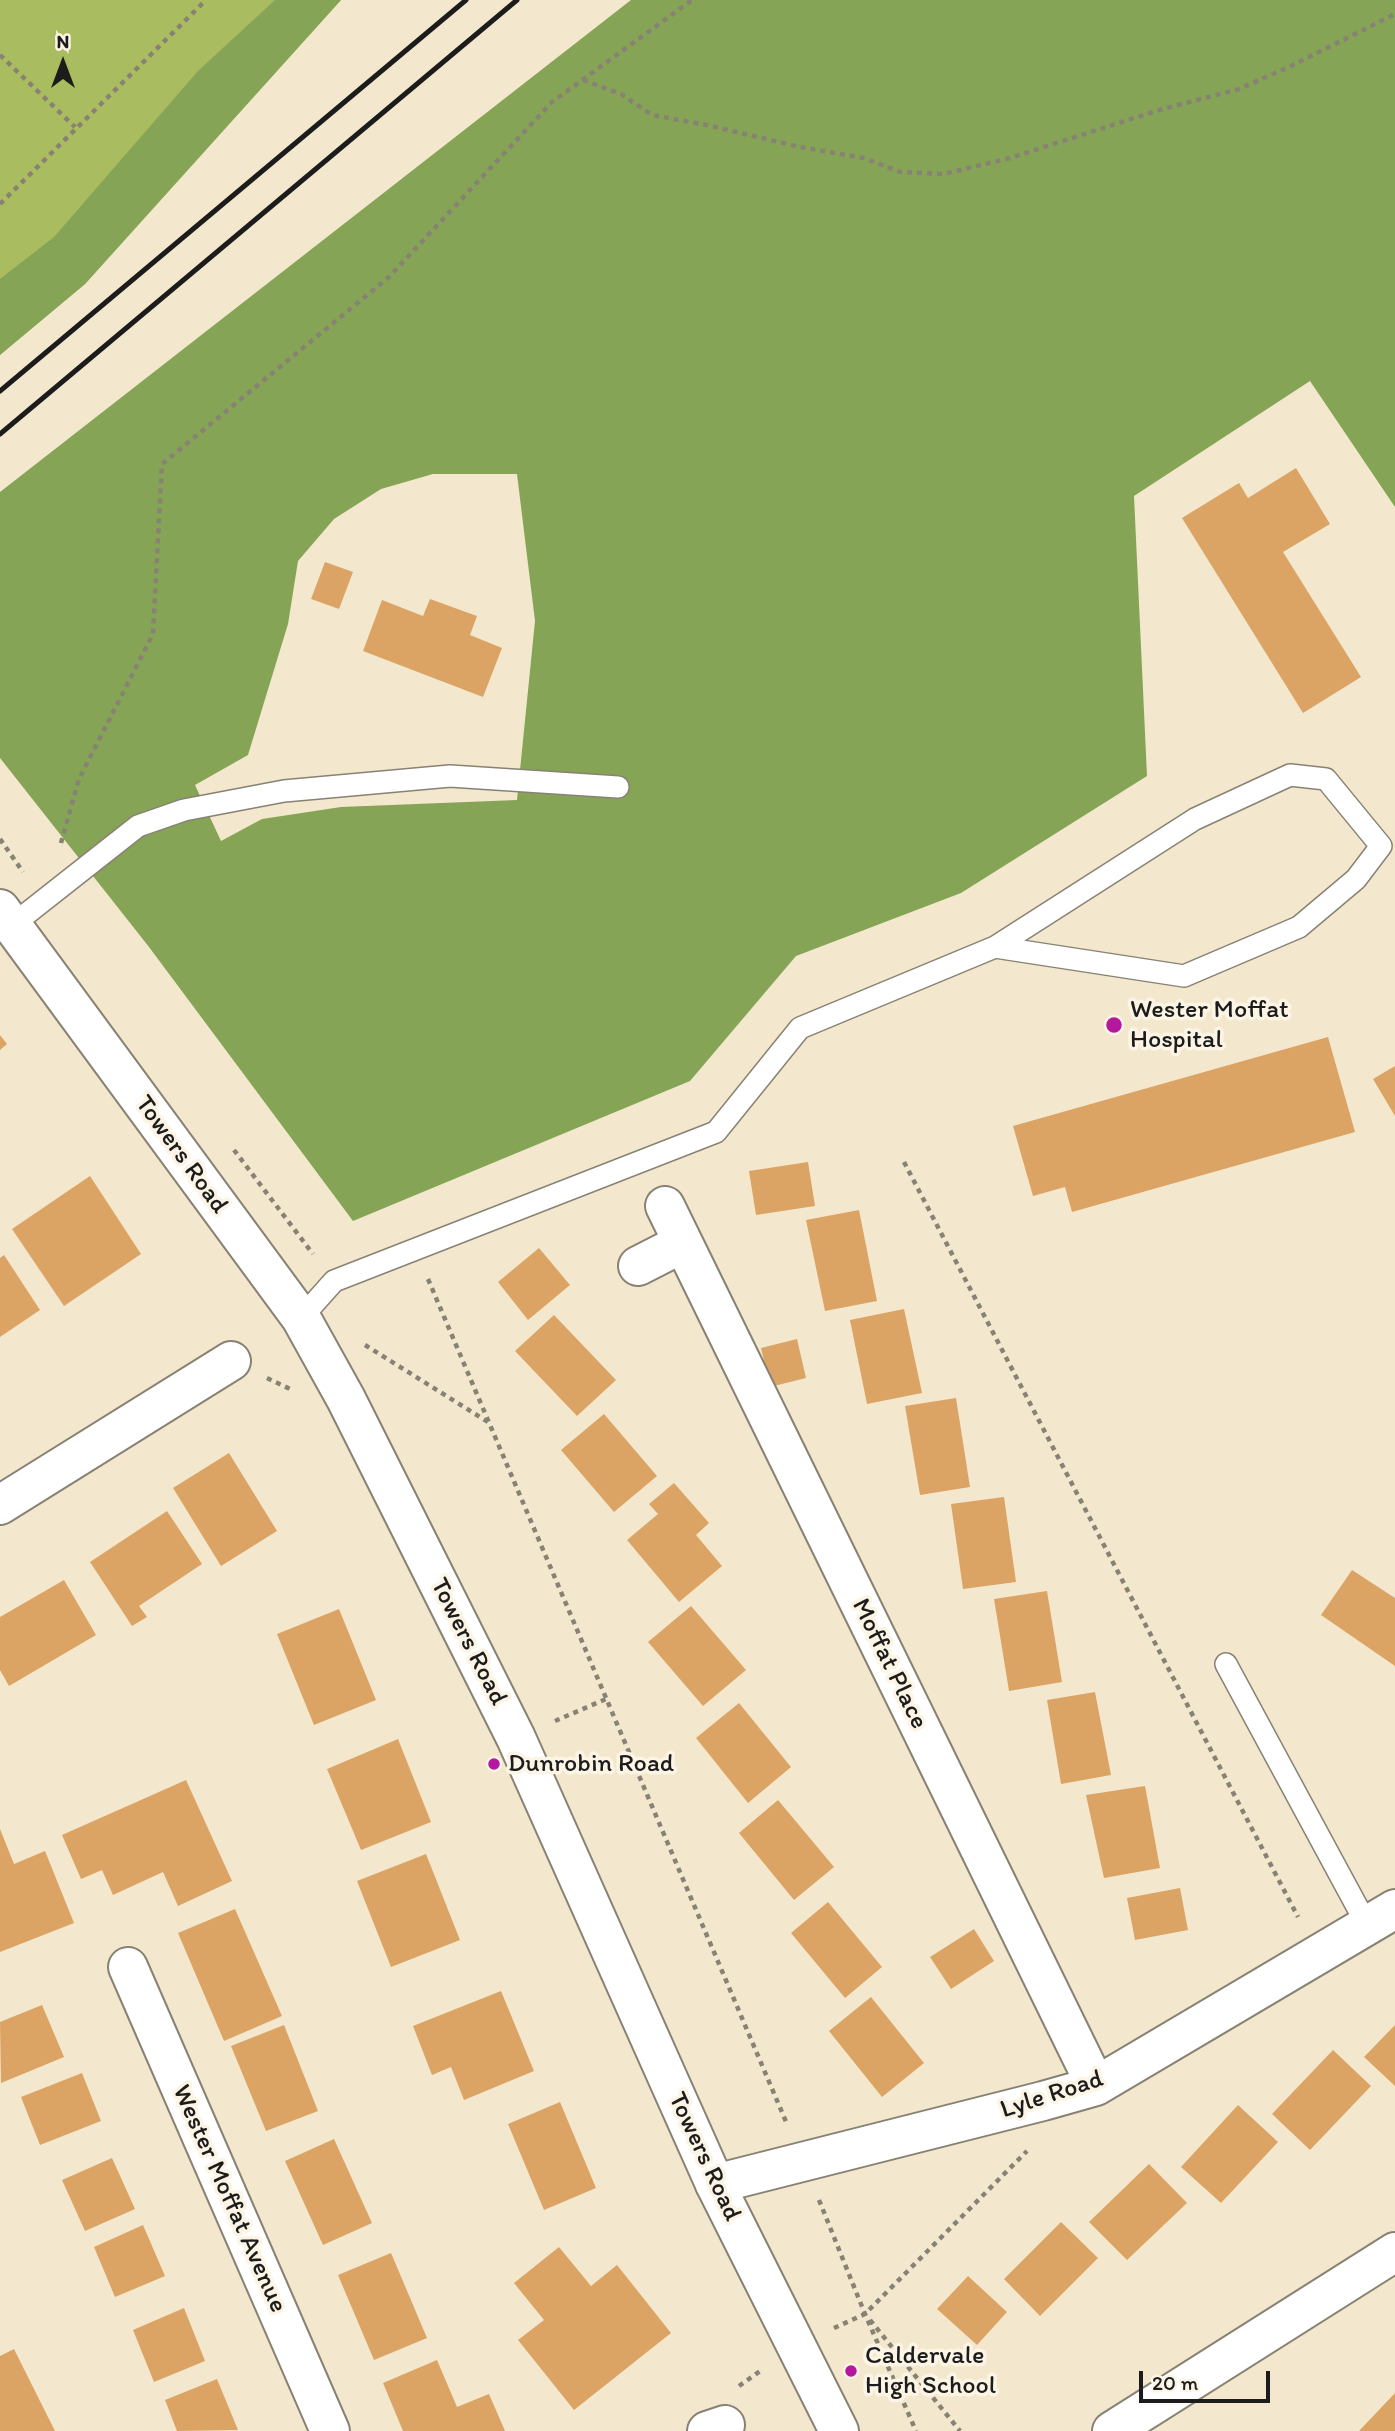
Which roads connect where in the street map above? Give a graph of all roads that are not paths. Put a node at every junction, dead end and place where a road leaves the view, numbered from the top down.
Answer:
1 (618, 787) dead end
2 (6, 917) edge
3 (995, 947) junction
4 (665, 1206) dead end
5 (683, 1243) junction
6 (638, 1266) dead end
7 (301, 1318) junction
8 (232, 1361) dead end
9 (0, 1505) edge
10 (1226, 1664) dead end
11 (1381, 1917) edge
12 (128, 1967) dead end
13 (1096, 2086) junction
14 (715, 2184) junction
15 (1395, 2252) edge
16 (330, 2431) edge
17 (839, 2431) edge
18 (1112, 2431) edge

1 - 2 lane
2 - 7 street, Towers Road
3 - 3 lane
3 - 7 lane
4 - 5 street, Moffat Place
5 - 6 street
5 - 13 street, Moffat Place
7 - 14 street, Towers Road
8 - 9 street
10 - 11 lane
11 - 13 street, Lyle Road
12 - 16 street, Wester Moffat Avenue
13 - 14 street, Lyle Road
14 - 17 street, Towers Road
15 - 18 street

